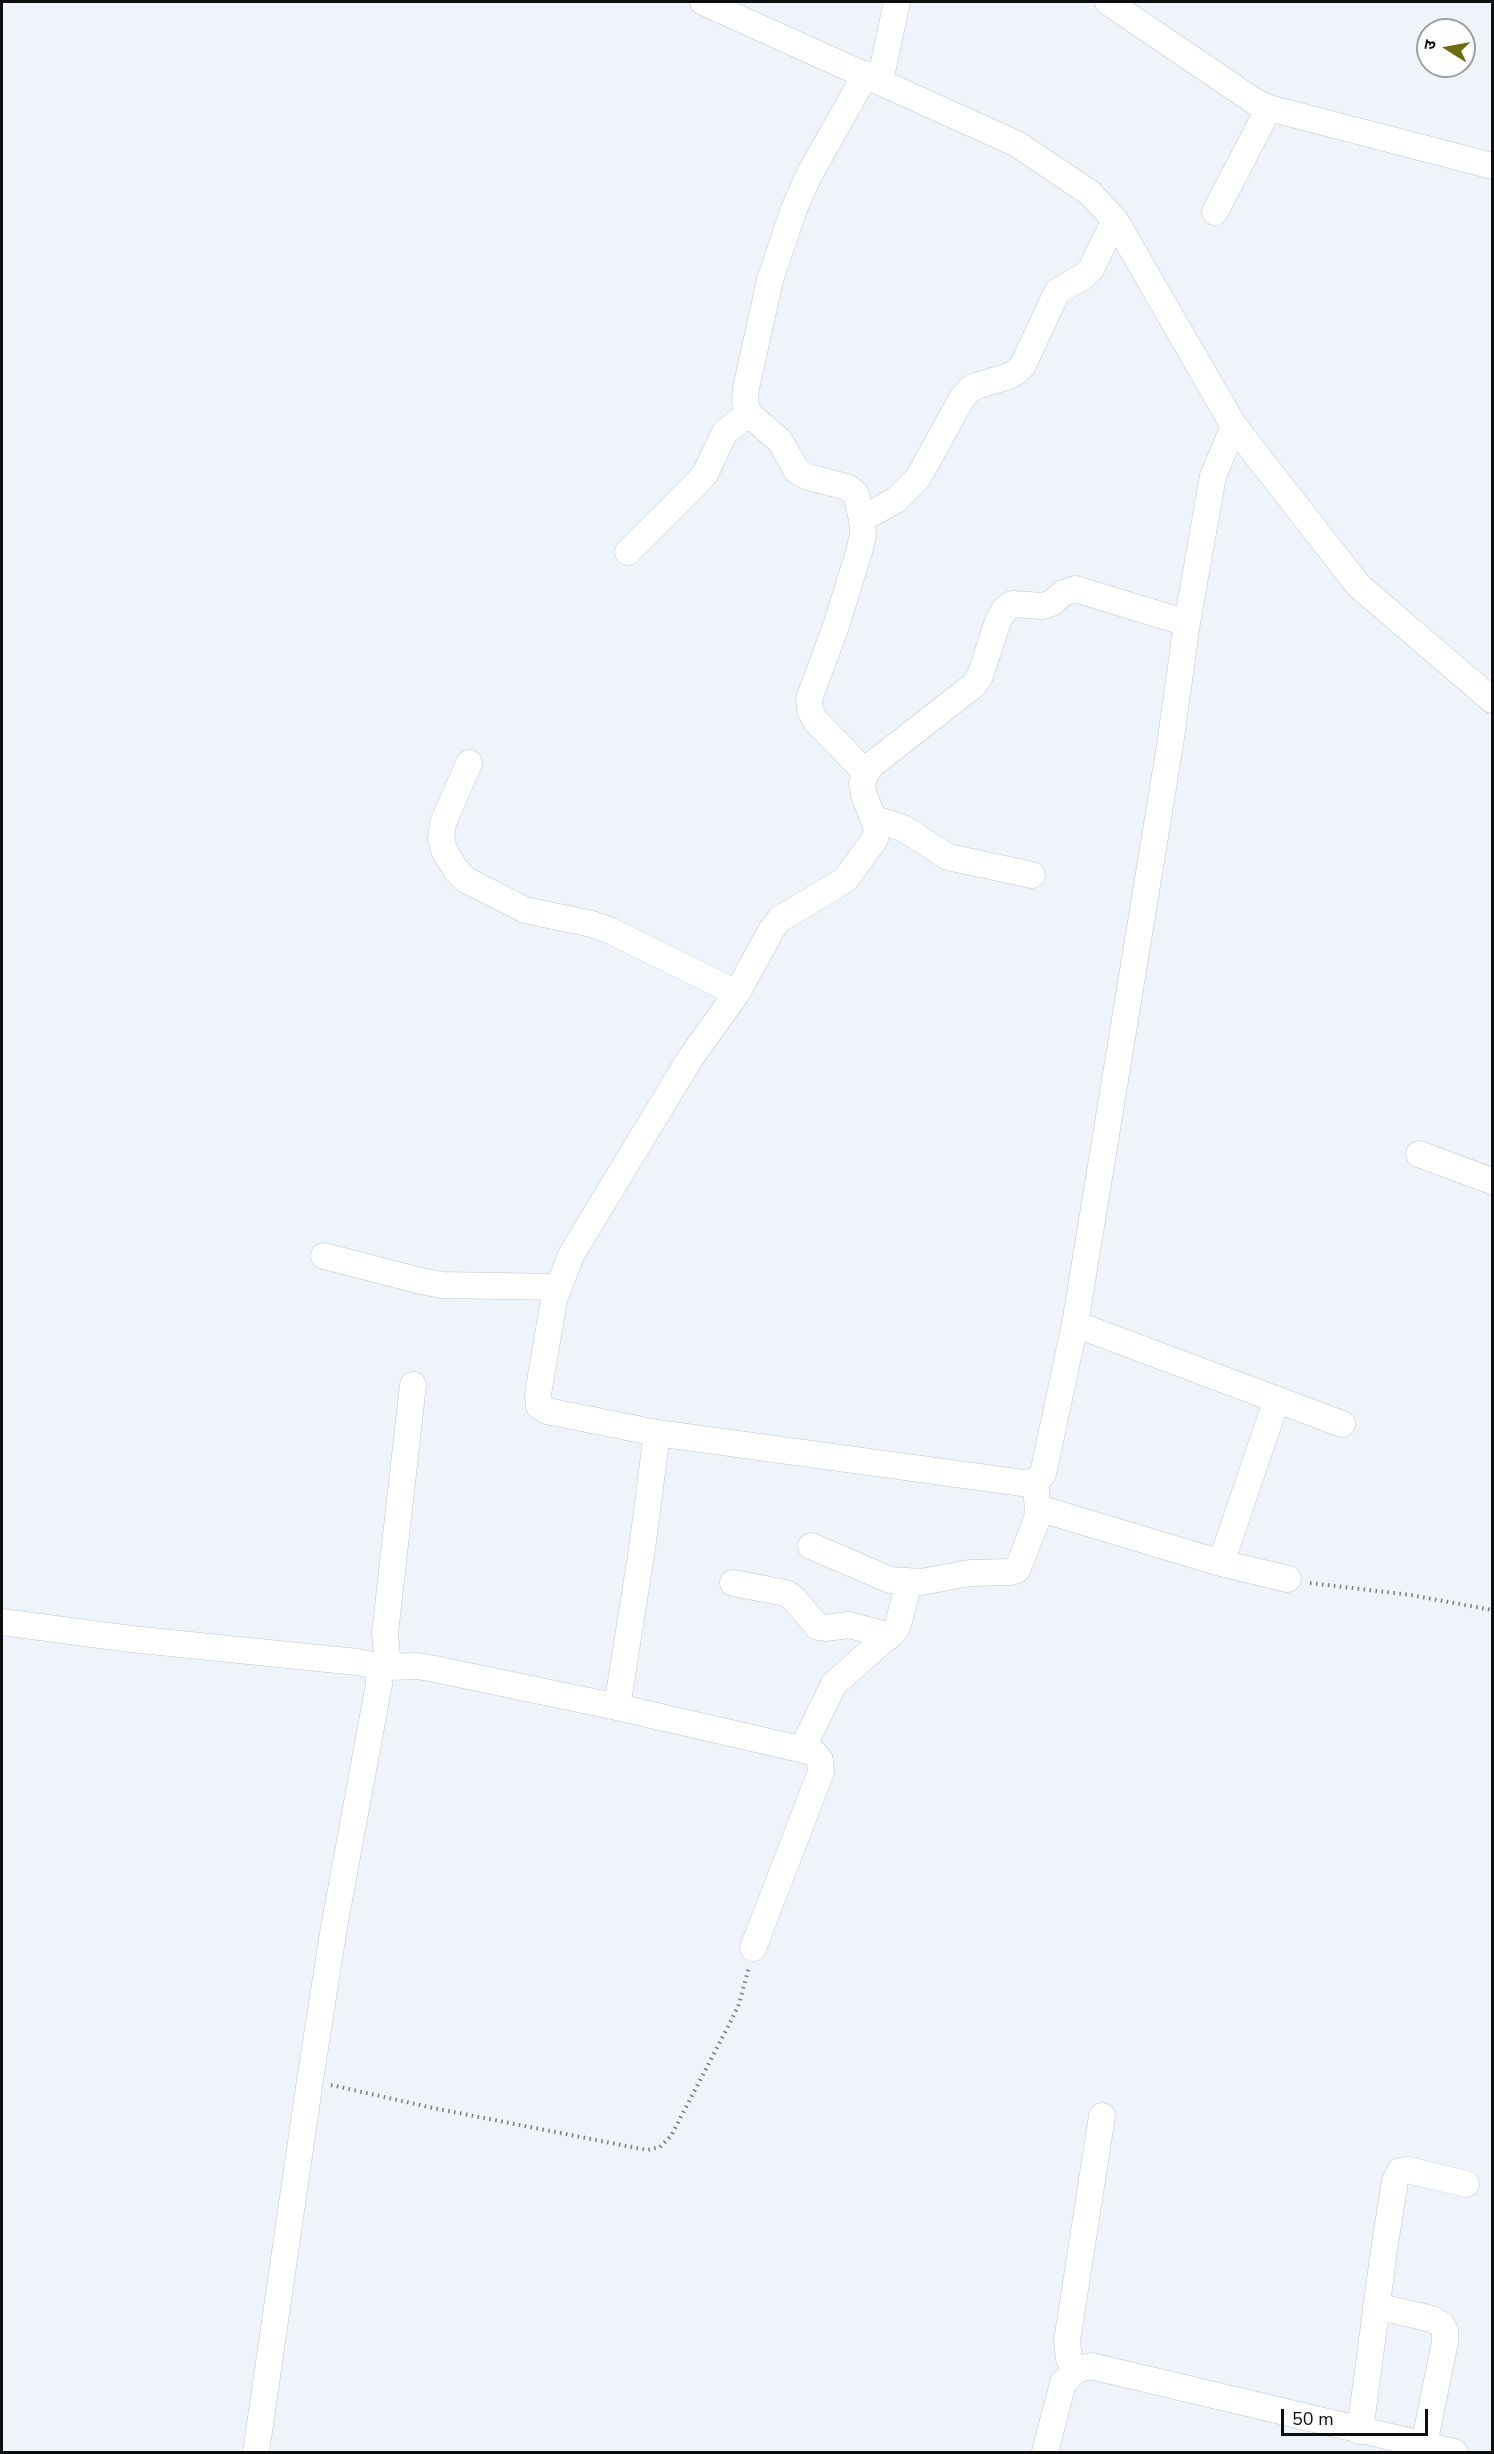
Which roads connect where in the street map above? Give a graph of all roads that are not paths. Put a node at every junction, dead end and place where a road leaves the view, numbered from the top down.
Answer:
1 (703, 2) edge
2 (897, 2) edge
3 (1108, 2) edge
4 (873, 77) junction
5 (1269, 108) junction
6 (1492, 165) edge
7 (1215, 212) dead end
8 (1114, 220) junction
9 (749, 414) junction
10 (1234, 426) junction
11 (862, 519) junction
12 (628, 552) dead end
13 (1186, 622) junction
14 (1492, 700) edge
15 (469, 763) dead end
16 (866, 773) junction
17 (874, 819) junction
18 (1032, 875) dead end
19 (737, 993) junction
20 (1419, 1154) dead end
21 (1492, 1181) edge
22 (324, 1256) dead end
23 (557, 1287) junction
24 (1075, 1324) junction
25 (413, 1384) dead end
26 (1277, 1399) junction
27 (1342, 1424) dead end
28 (657, 1433) junction
29 (1035, 1481) junction
30 (1038, 1508) junction
31 (811, 1546) dead end
32 (1221, 1563) junction
33 (1288, 1579) road end
34 (909, 1582) junction
35 (733, 1583) dead end
36 (2, 1622) edge
37 (890, 1636) junction
38 (383, 1669) junction
39 (617, 1707) junction
40 (802, 1749) junction
41 (753, 1948) road end
42 (1102, 2116) dead end
43 (1466, 2184) dead end
44 (1376, 2306) junction
45 (1076, 2370) junction
46 (1360, 2431) junction
47 (1437, 2450) edge
48 (256, 2452) edge
49 (1045, 2452) edge

1 - 4 street
2 - 4 street
3 - 5 street
4 - 8 street
4 - 9 street
5 - 6 street
5 - 7 street
8 - 10 street
8 - 11 street
9 - 11 street
9 - 12 street
10 - 13 street
10 - 14 street
11 - 16 street
13 - 16 street
13 - 24 street
15 - 19 street
16 - 17 street
17 - 18 street
17 - 19 street
19 - 23 street
20 - 21 street
22 - 23 street
23 - 28 street
24 - 26 street
24 - 29 street
25 - 38 street
26 - 27 street
26 - 32 street
28 - 29 street
28 - 39 street
29 - 30 street
30 - 32 street
30 - 34 street
31 - 34 street
32 - 33 street
34 - 37 street
35 - 37 street
36 - 38 street
37 - 40 street
38 - 39 street
38 - 48 street
39 - 40 street
40 - 41 street
42 - 45 street
43 - 44 street
44 - 46 street
44 - 47 street
45 - 46 street
45 - 49 street
46 - 47 street

